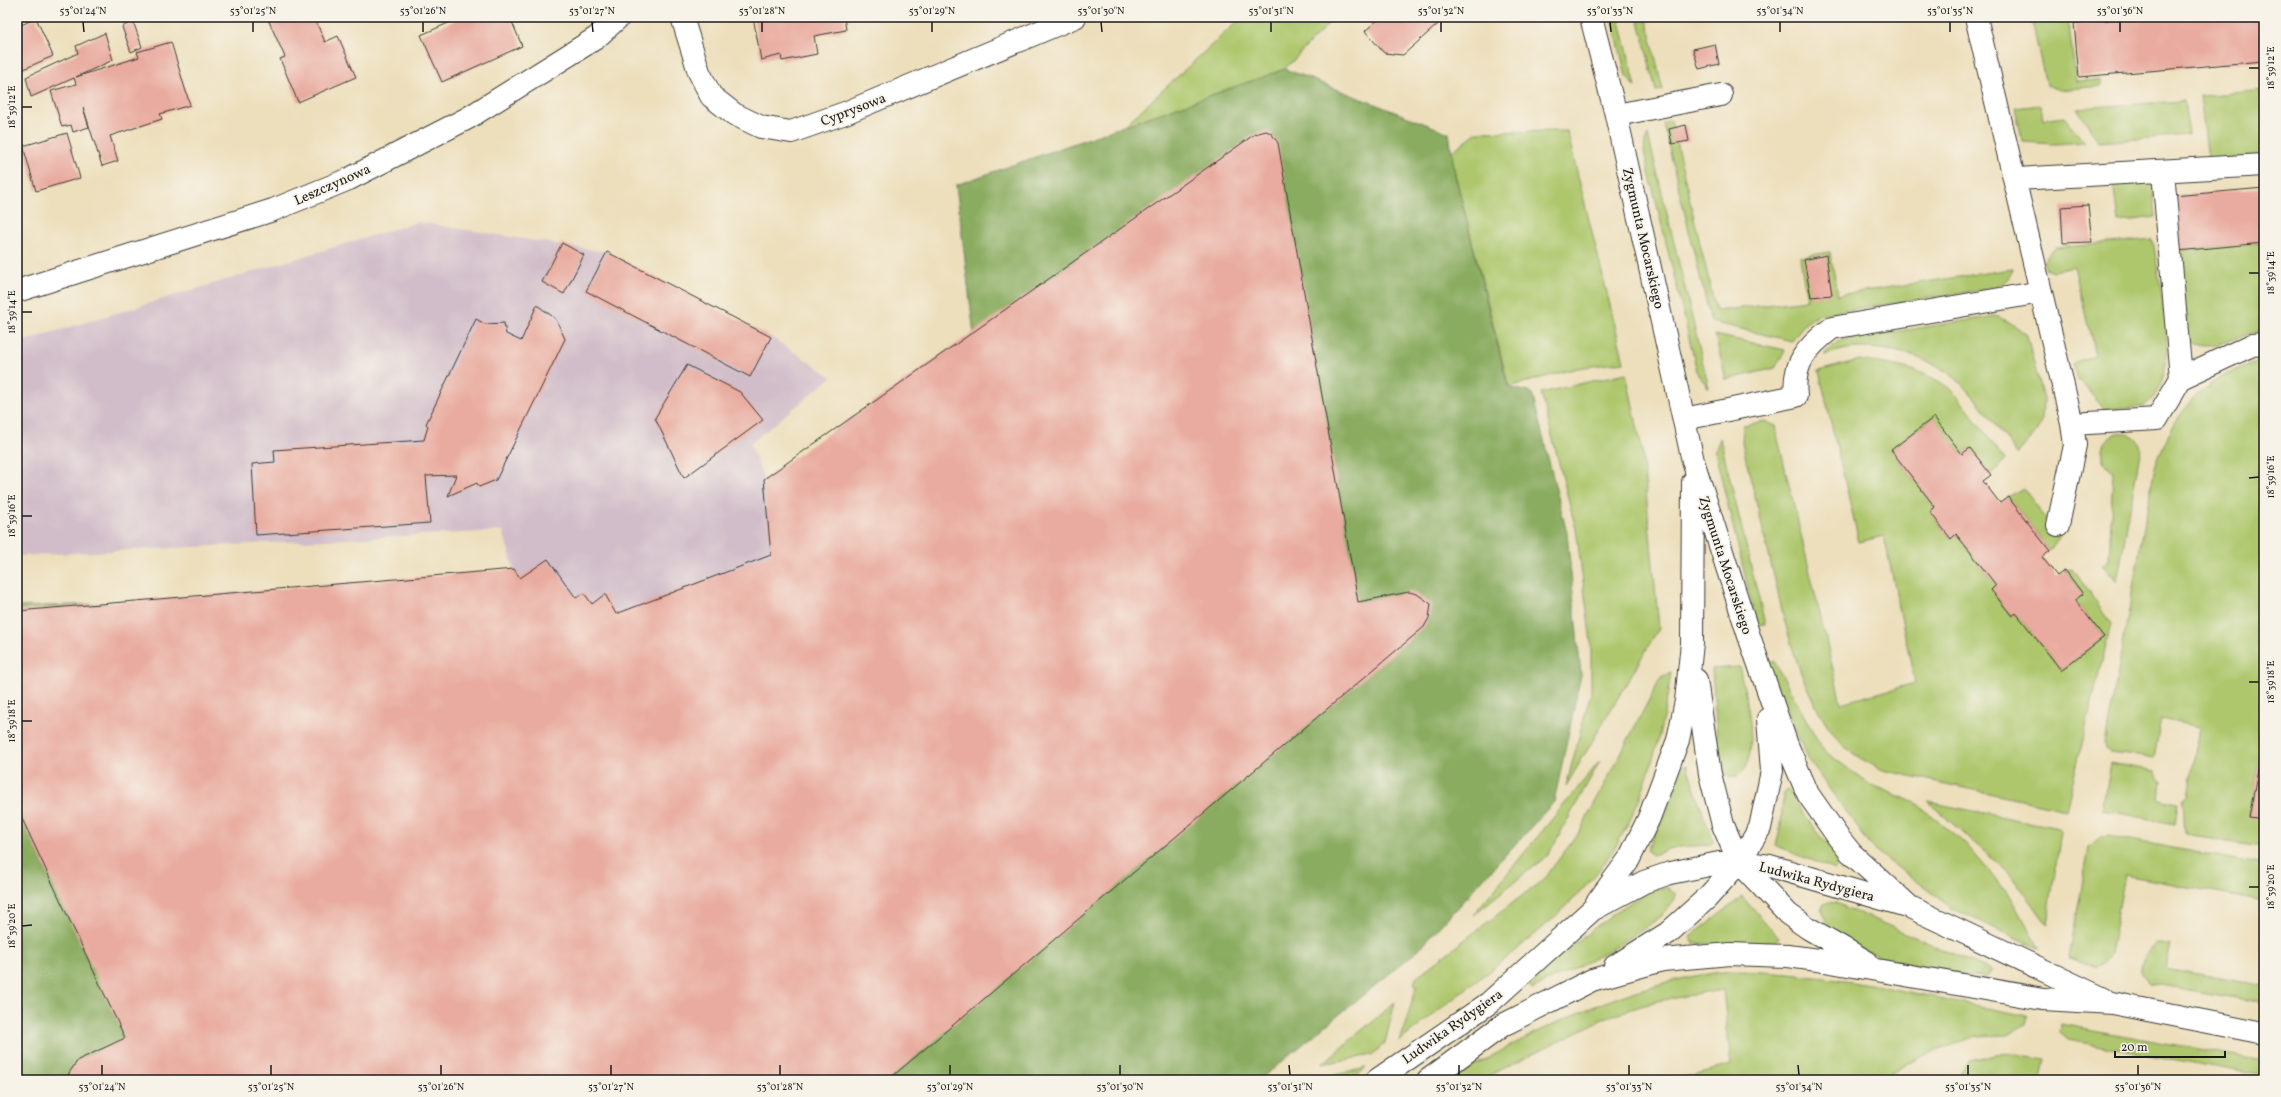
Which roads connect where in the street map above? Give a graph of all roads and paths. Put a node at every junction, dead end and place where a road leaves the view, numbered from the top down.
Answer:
1 (619, 17) edge
2 (682, 17) edge
3 (1075, 17) edge
4 (1591, 17) edge
5 (1976, 17) edge
6 (1721, 95) dead end
7 (1616, 115) junction
8 (2264, 165) edge
9 (2163, 172) junction
10 (2016, 179) junction
11 (17, 291) edge
12 (2041, 292) junction
13 (2264, 344) edge
14 (2181, 378) junction
15 (1684, 419) junction
16 (2072, 424) junction
17 (1693, 460) junction
18 (2058, 525) dead end
19 (1692, 643) junction
20 (1760, 669) junction
21 (1739, 862) junction
22 (1910, 907) junction
23 (1592, 910) junction
24 (1880, 970) junction
25 (1592, 980) junction
26 (2112, 1003) junction
27 (2264, 1033) edge
28 (1377, 1080) edge
29 (1428, 1080) edge

1 - 11 street, Leszczynowa
2 - 3 street, Cyprysowa
4 - 7 street, Zygmunta Mocarskiego
5 - 10 street
6 - 7 street
7 - 15 street, Zygmunta Mocarskiego
8 - 9 street
9 - 10 street
9 - 14 street
10 - 12 street
12 - 15 street
12 - 16 street
13 - 14 street
14 - 16 street
15 - 17 street, Zygmunta Mocarskiego
16 - 18 street
17 - 19 street, Zygmunta Mocarskiego
17 - 20 street, Zygmunta Mocarskiego
19 - 21 street, Zygmunta Mocarskiego
19 - 23 street, Zygmunta Mocarskiego
20 - 21 street, Zygmunta Mocarskiego
20 - 22 street, Zygmunta Mocarskiego
21 - 22 street, Ludwika Rydygiera
21 - 23 street, Ludwika Rydygiera
21 - 24 street, Zygmunta Mocarskiego
21 - 25 street, Zygmunta Mocarskiego
22 - 26 street, Ludwika Rydygiera
23 - 28 street, Ludwika Rydygiera
24 - 25 street, Ludwika Rydygiera
24 - 26 street, Ludwika Rydygiera
25 - 29 street, Ludwika Rydygiera
26 - 27 street, Ludwika Rydygiera

